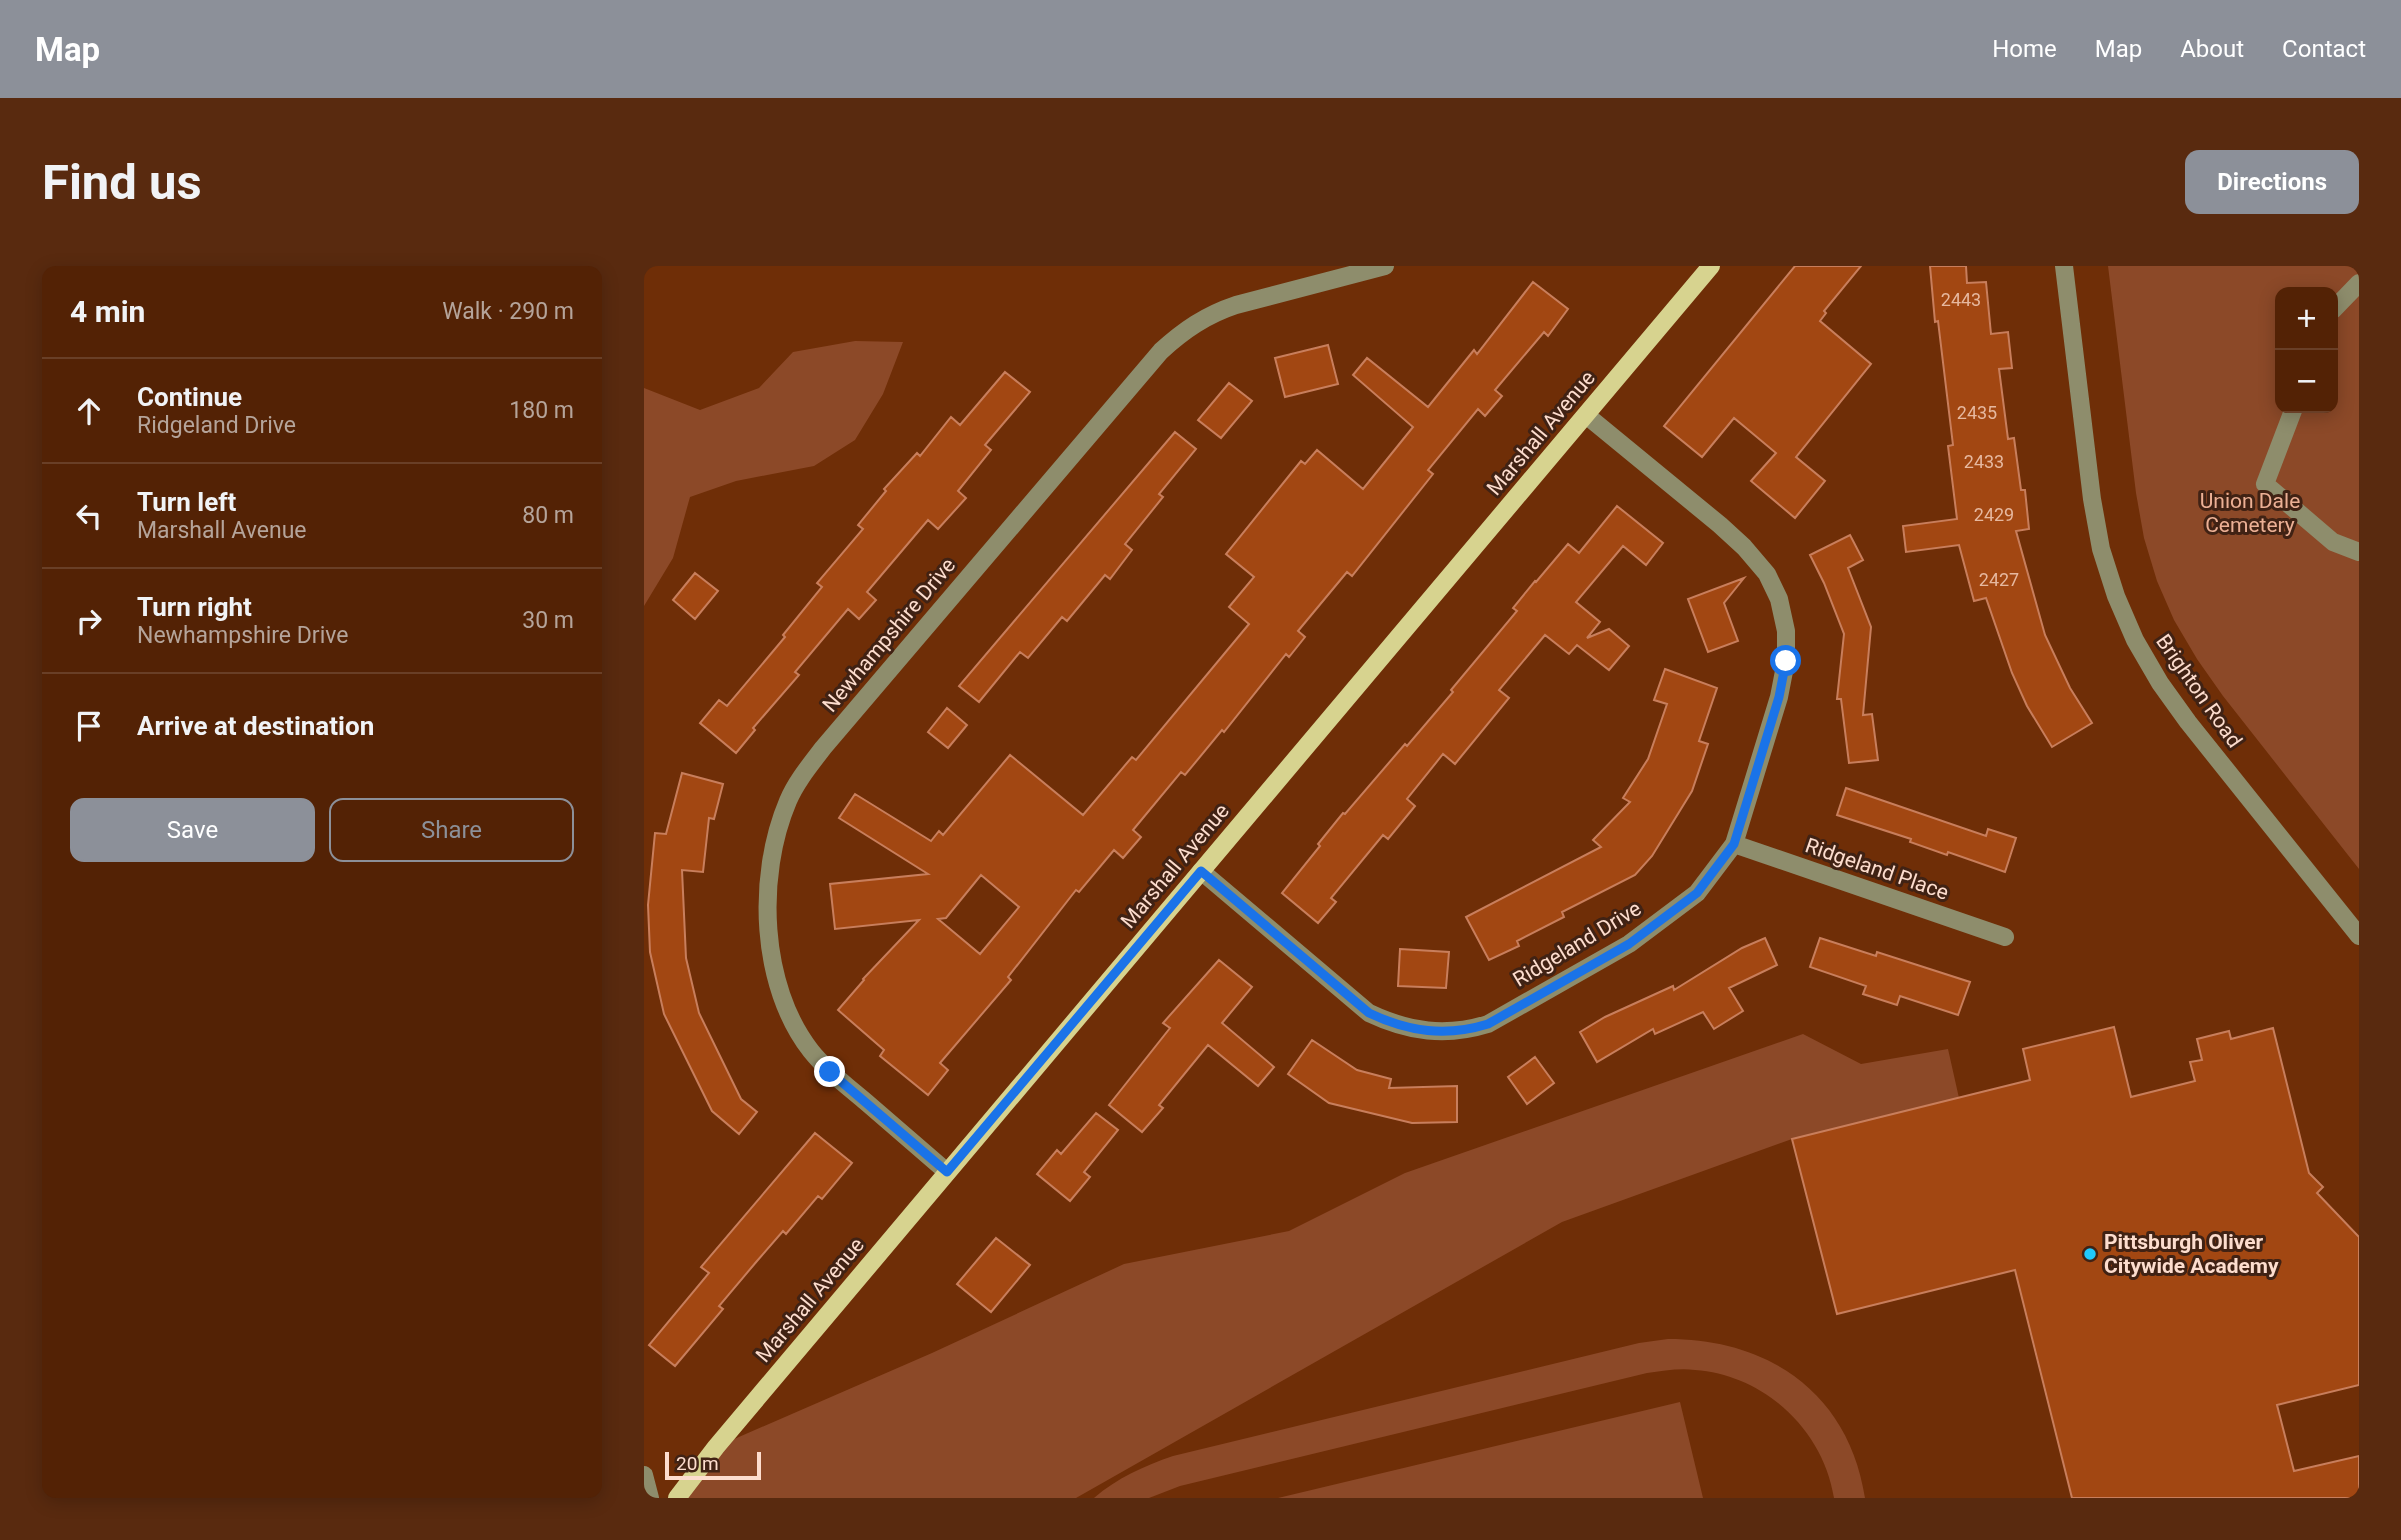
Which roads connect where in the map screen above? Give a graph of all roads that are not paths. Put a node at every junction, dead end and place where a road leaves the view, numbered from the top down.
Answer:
1 (1385, 266) edge
2 (1712, 266) edge
3 (2064, 266) edge
4 (2359, 283) edge
5 (2338, 305) edge
6 (2292, 413) edge
7 (1586, 415) junction
8 (2359, 552) edge
9 (1734, 844) junction
10 (1201, 871) junction
11 (2359, 936) edge
12 (2005, 937) dead end
13 (947, 1172) junction
14 (644, 1475) edge
15 (650, 1498) edge
16 (677, 1498) edge

1 - 13 street, Newhampshire Drive
2 - 7 main road, Marshall Avenue
3 - 11 street, Brighton Road
4 - 5 street
6 - 8 street
7 - 9 street, Ridgeland Drive
7 - 10 main road, Marshall Avenue
9 - 10 street, Ridgeland Drive
9 - 12 street, Ridgeland Place
10 - 13 main road, Marshall Avenue
13 - 16 main road, Marshall Avenue
14 - 15 street

